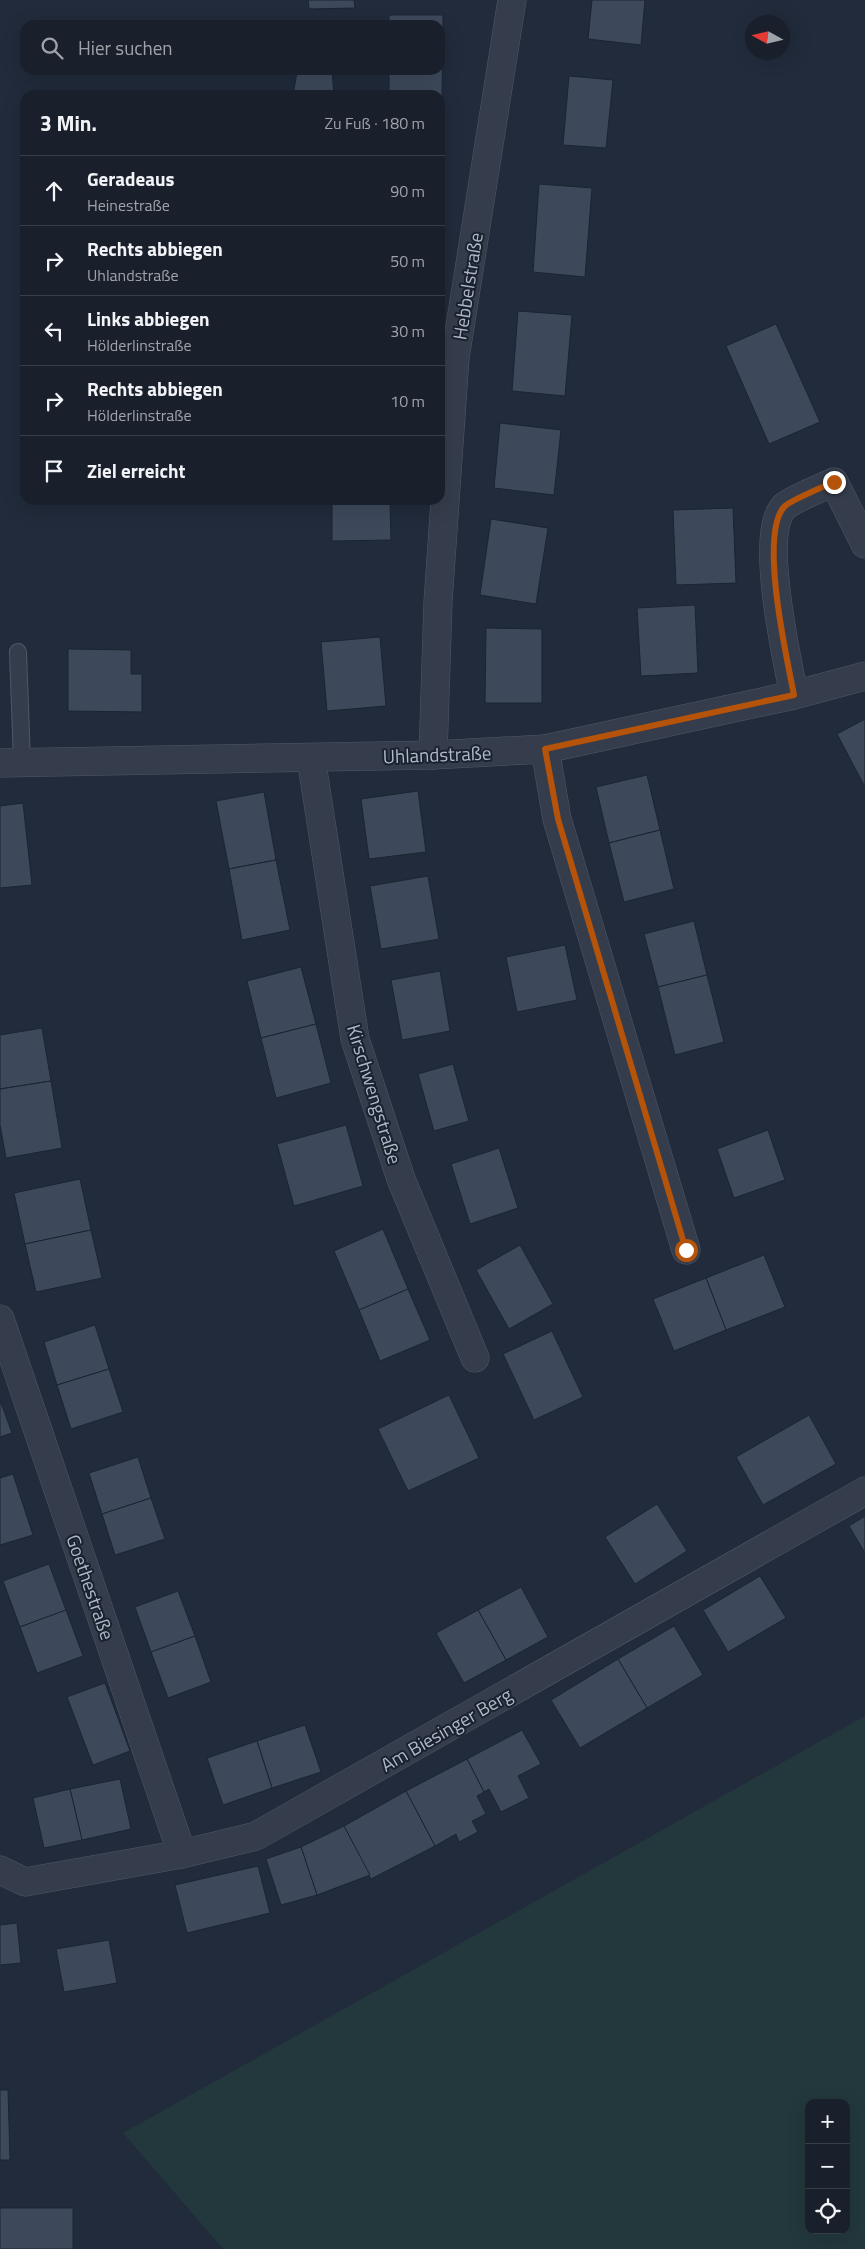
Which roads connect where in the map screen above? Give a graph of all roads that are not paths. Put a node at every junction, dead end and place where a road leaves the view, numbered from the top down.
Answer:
1 (512, 0) edge
2 (445, 502) edge
3 (445, 505) edge
4 (865, 544) edge
5 (18, 652) dead end
6 (865, 676) edge
7 (794, 695) junction
8 (545, 749) junction
9 (433, 755) junction
10 (311, 758) junction
11 (11, 762) edge
12 (686, 1250) dead end
13 (0, 1319) edge
14 (475, 1358) dead end
15 (865, 1491) edge
16 (182, 1854) junction
17 (0, 1870) edge

1 - 2 street, Hebbelstraße
3 - 9 street, Hebbelstraße
4 - 7 street
5 - 11 lane
6 - 7 street, Uhlandstraße
7 - 8 street, Uhlandstraße
8 - 9 street, Uhlandstraße
8 - 12 street
9 - 10 street, Uhlandstraße
10 - 11 street, Uhlandstraße
10 - 14 street, Kirschwengstraße
13 - 16 street, Goethestraße
15 - 16 street, Am Biesinger Berg
16 - 17 street, Am Biesinger Berg

